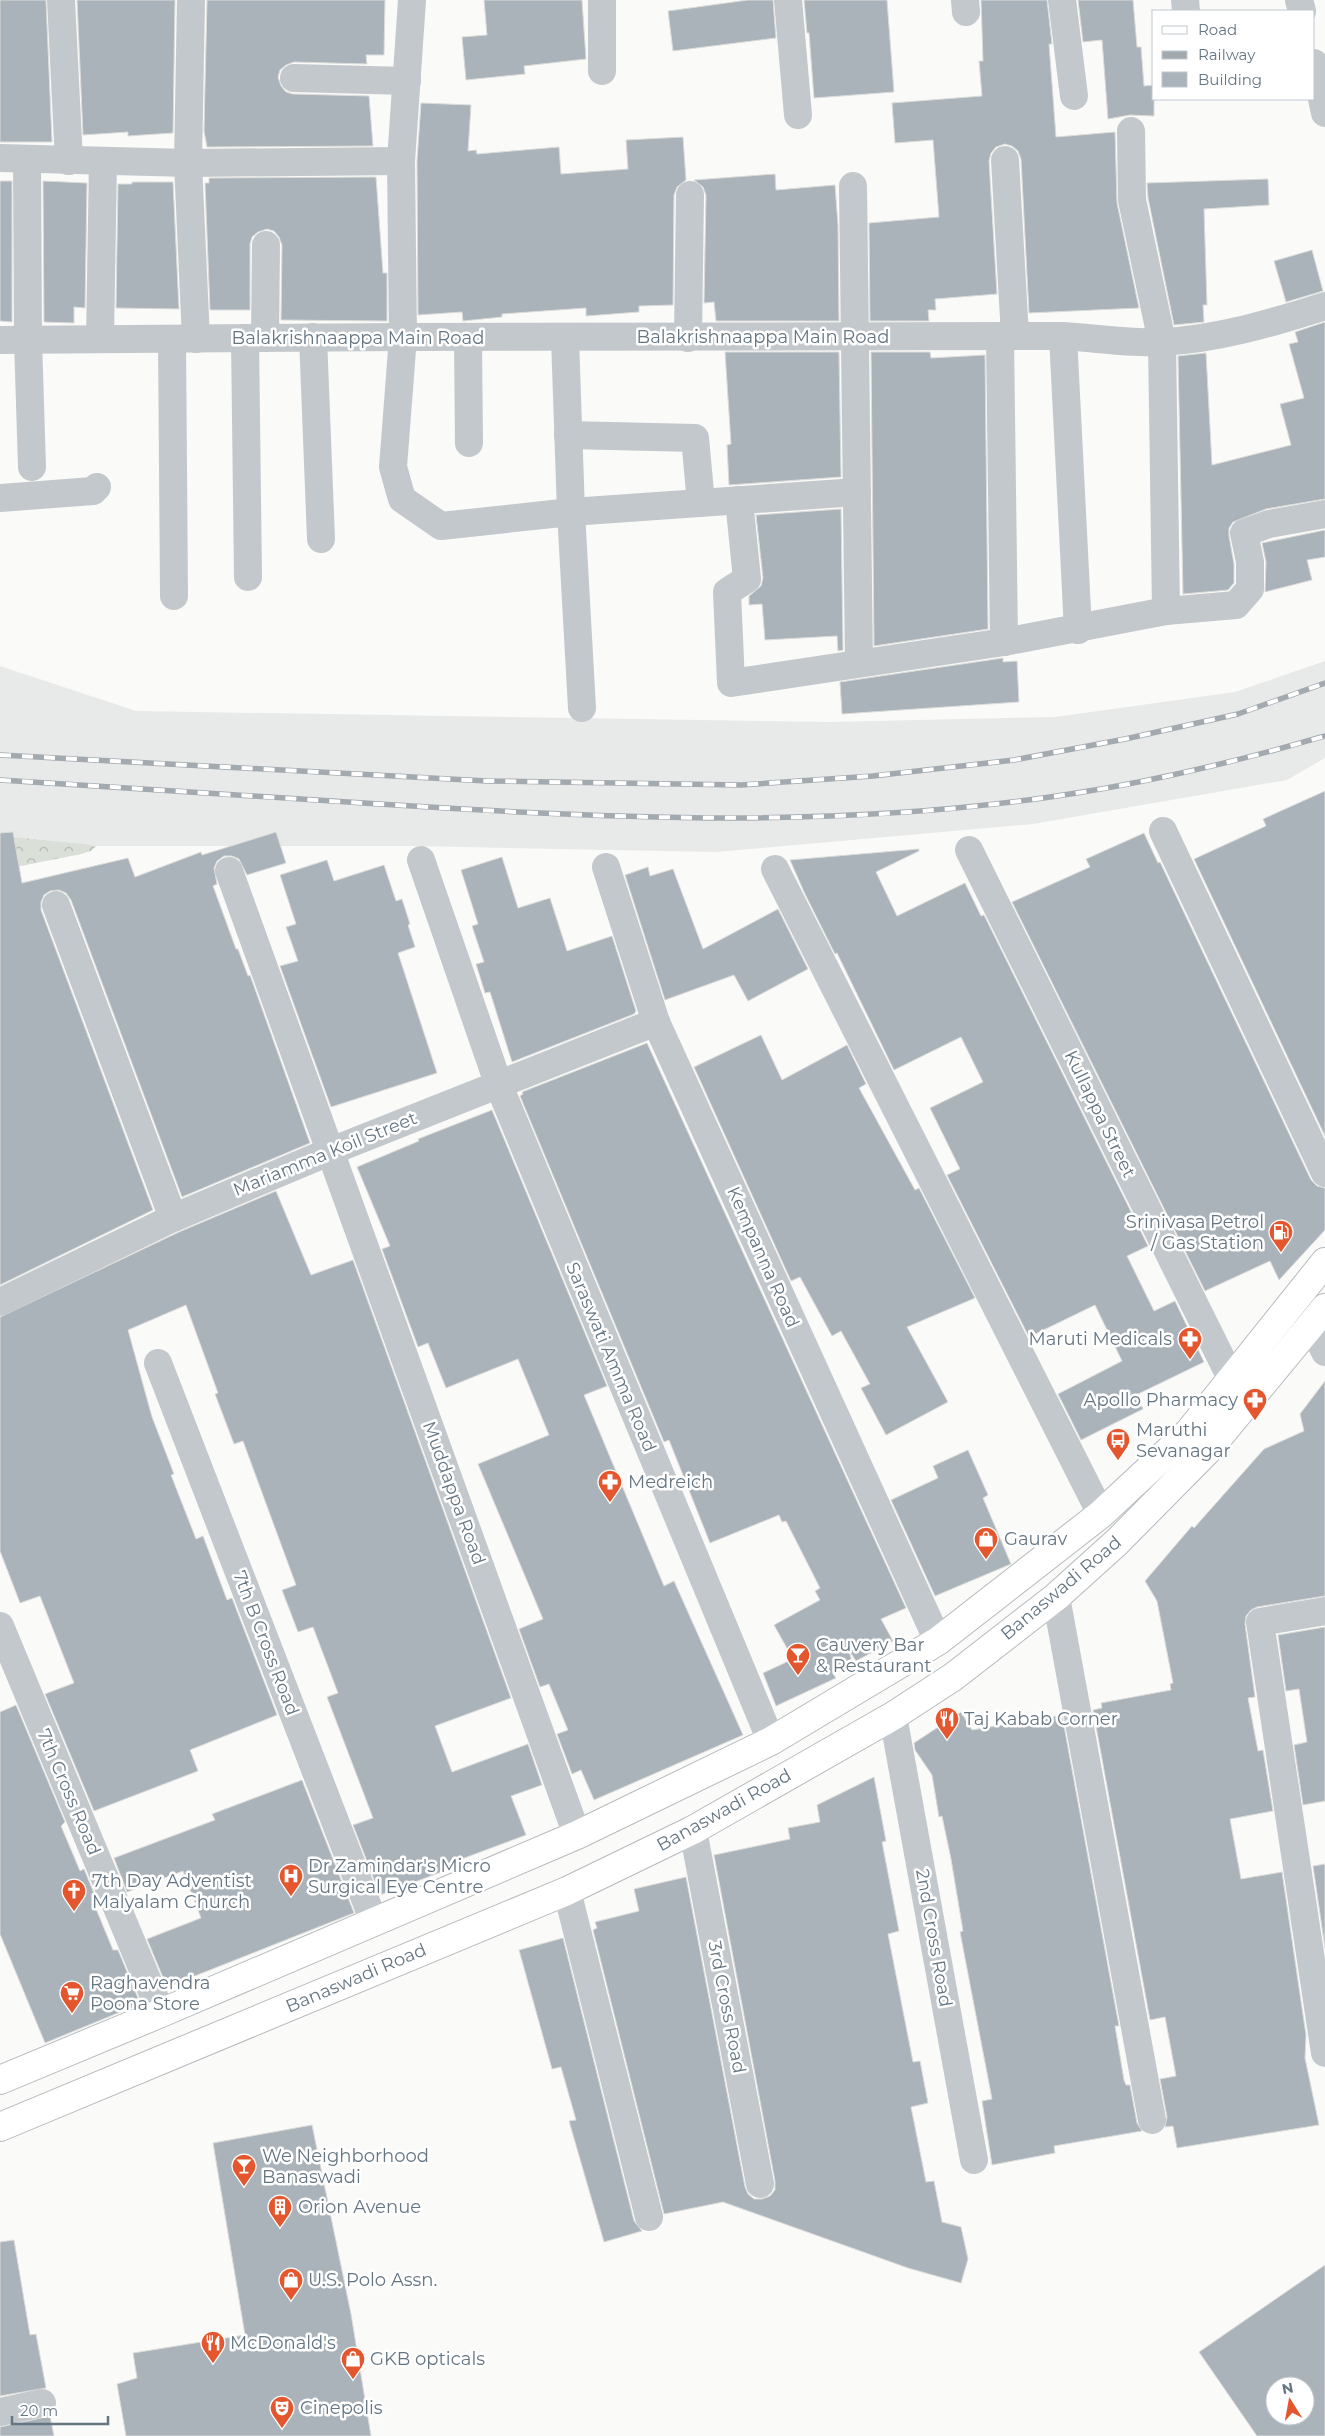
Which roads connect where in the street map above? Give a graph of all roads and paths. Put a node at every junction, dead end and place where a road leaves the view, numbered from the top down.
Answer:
1 (60, 0) edge
2 (191, 0) edge
3 (412, 0) edge
4 (602, 0) edge
5 (788, 0) edge
6 (1062, 0) edge
7 (1315, 67) edge
8 (602, 71) dead end
9 (294, 78) dead end
10 (407, 81) junction
11 (1074, 96) dead end
12 (1325, 112) edge
13 (798, 115) dead end
14 (1131, 131) dead end
15 (0, 158) edge
16 (27, 159) junction
17 (103, 160) junction
18 (1005, 160) dead end
19 (69, 161) junction
20 (401, 161) junction
21 (188, 163) junction
22 (853, 186) dead end
23 (690, 195) dead end
24 (266, 245) dead end
25 (1325, 306) edge
26 (1063, 336) junction
27 (313, 337) junction
28 (403, 337) junction
29 (468, 337) junction
30 (857, 337) junction
31 (1008, 337) junction
32 (255, 338) junction
33 (565, 338) junction
34 (688, 338) junction
35 (100, 339) junction
36 (184, 339) junction
37 (0, 340) edge
38 (28, 340) junction
39 (1162, 342) junction
40 (568, 435) junction
41 (469, 442) dead end
42 (32, 467) dead end
43 (97, 487) dead end
44 (857, 492) junction
45 (0, 498) edge
46 (739, 500) junction
47 (701, 503) junction
48 (571, 512) junction
49 (1325, 514) edge
50 (321, 539) dead end
51 (248, 577) dead end
52 (174, 596) dead end
53 (1166, 611) junction
54 (1078, 630) junction
55 (1004, 642) junction
56 (859, 664) junction
57 (582, 708) dead end
58 (1163, 831) dead end
59 (969, 850) dead end
60 (421, 860) dead end
61 (606, 867) dead end
62 (775, 869) dead end
63 (229, 871) dead end
64 (56, 905) dead end
65 (656, 1022) junction
66 (498, 1084) junction
67 (331, 1151) junction
68 (1325, 1173) edge
69 (173, 1218) junction
70 (1325, 1262) edge
71 (0, 1302) edge
72 (1319, 1317) edge
73 (1325, 1352) edge
74 (158, 1363) dead end
75 (1231, 1378) junction
76 (1102, 1514) junction
77 (1056, 1597) junction
78 (1325, 1611) edge
79 (0, 1626) edge
80 (938, 1641) junction
81 (893, 1716) junction
82 (771, 1741) junction
83 (693, 1830) junction
84 (577, 1835) junction
85 (567, 1891) junction
86 (374, 1922) junction
87 (161, 2013) junction
88 (1325, 2053) edge
89 (0, 2080) edge
90 (1152, 2120) dead end
91 (0, 2127) edge
92 (974, 2160) dead end
93 (760, 2184) dead end
94 (649, 2217) dead end
95 (42, 2403) dead end
96 (0, 2412) edge

1 - 19 street
2 - 21 street
3 - 10 street
4 - 8 street
5 - 13 street
6 - 11 street
7 - 12 street
9 - 10 street
10 - 20 street
14 - 39 street
15 - 16 street
16 - 19 street
16 - 38 street
17 - 19 street
17 - 21 street
17 - 35 street
18 - 31 street
20 - 21 street
20 - 28 street
21 - 36 street
22 - 30 street
23 - 34 street
24 - 32 street
25 - 39 street, Balakrishnaappa Main Road
26 - 31 street, Balakrishnaappa Main Road
26 - 39 street, Balakrishnaappa Main Road
26 - 54 street
27 - 28 street, Balakrishnaappa Main Road
27 - 32 street, Balakrishnaappa Main Road
27 - 50 street
28 - 29 street, Balakrishnaappa Main Road
28 - 48 street
29 - 33 street, Balakrishnaappa Main Road
29 - 41 street
30 - 31 street, Balakrishnaappa Main Road
30 - 34 street, Balakrishnaappa Main Road
30 - 44 street
31 - 55 street
32 - 36 street, Balakrishnaappa Main Road
32 - 51 street
33 - 34 street, Balakrishnaappa Main Road
33 - 40 street
35 - 36 street, Balakrishnaappa Main Road
35 - 38 street, Balakrishnaappa Main Road
36 - 52 street
37 - 38 street, Balakrishnaappa Main Road
38 - 42 street
39 - 53 street
40 - 47 street
40 - 48 street
43 - 45 street
44 - 46 street
44 - 56 street
46 - 47 street
46 - 56 street
47 - 48 street
48 - 57 street
49 - 53 street
53 - 54 street
54 - 55 street
55 - 56 street
58 - 68 street
59 - 75 street, Kullappa Street
60 - 66 street, Saraswati Amma Road
61 - 65 street, Kempanna Road
62 - 76 street
63 - 67 street, Muddappa Road
64 - 69 street
65 - 66 street, Mariamma Koil Street
65 - 80 street, Kempanna Road
66 - 67 street, Mariamma Koil Street
66 - 82 street, Saraswati Amma Road
67 - 69 street, Mariamma Koil Street
67 - 84 street, Muddappa Road
69 - 71 street, Mariamma Koil Street
70 - 75 main road, Banaswadi Road
72 - 73 street
72 - 77 main road, Banaswadi Road
74 - 86 street, 7th B Cross Road
75 - 76 main road, Banaswadi Road
76 - 80 main road, Banaswadi Road
77 - 81 main road, Banaswadi Road
77 - 90 street
78 - 88 street
79 - 87 street, 7th Cross Road
80 - 82 main road, Banaswadi Road
81 - 83 main road, Banaswadi Road
81 - 92 street, 2nd Cross Road
82 - 84 main road, Banaswadi Road
83 - 85 main road, Banaswadi Road
83 - 93 street, 3rd Cross Road
84 - 86 main road, Banaswadi Road
85 - 91 main road, Banaswadi Road
85 - 94 street
86 - 87 main road, Banaswadi Road
87 - 89 main road, Banaswadi Road
95 - 96 street

